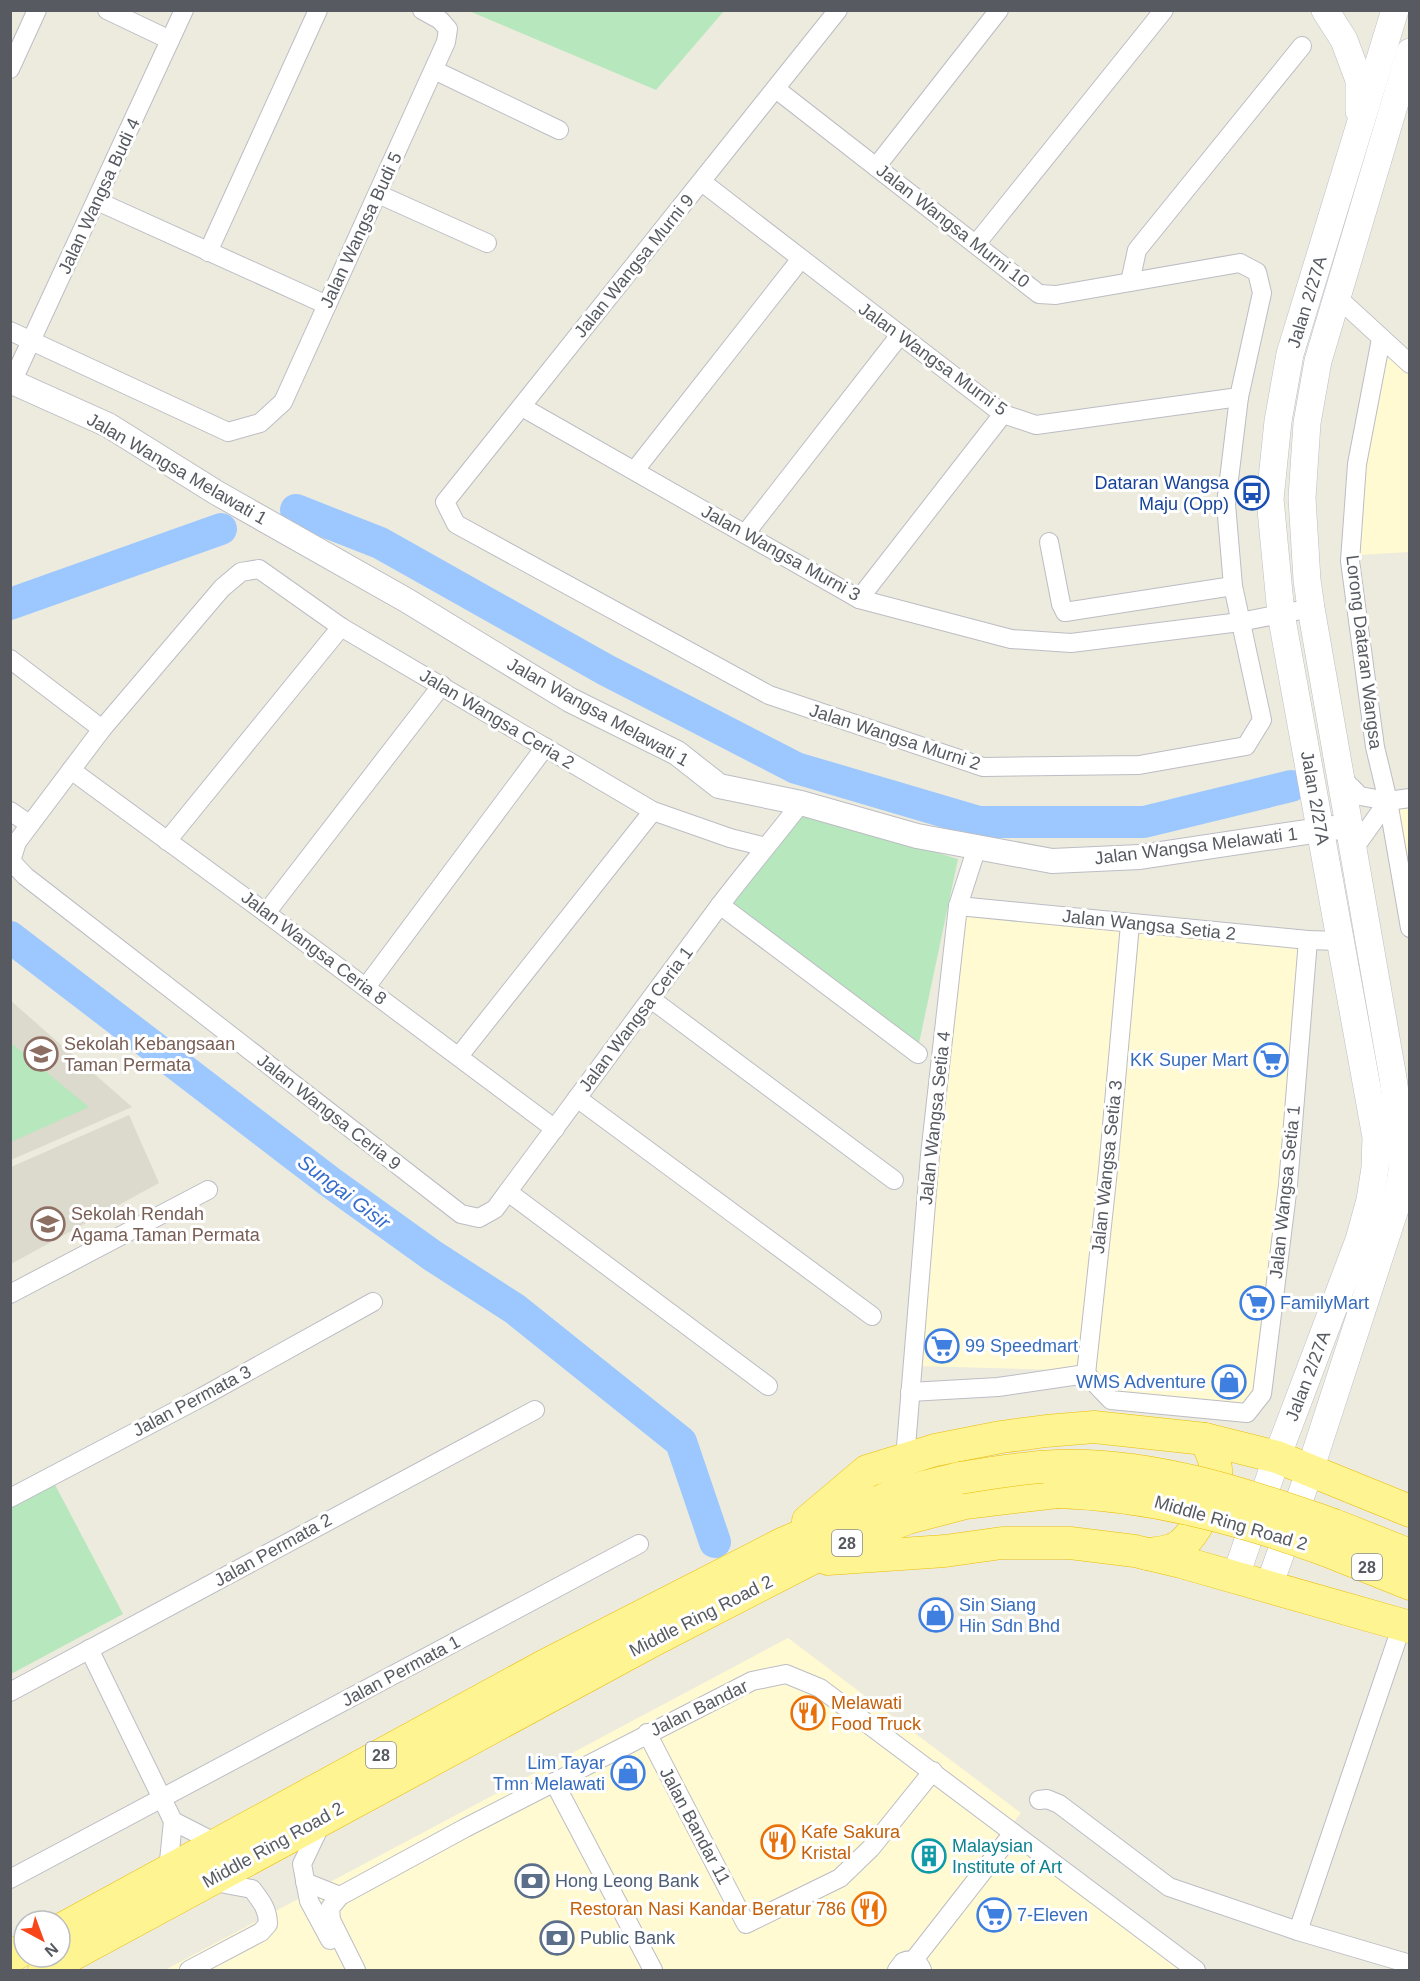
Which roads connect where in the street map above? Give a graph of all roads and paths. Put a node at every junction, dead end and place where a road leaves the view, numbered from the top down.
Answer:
1 (37, 10) edge
2 (107, 10) edge
3 (184, 10) edge
4 (318, 10) edge
5 (422, 10) edge
6 (838, 10) edge
7 (999, 10) edge
8 (1164, 10) edge
9 (1325, 10) edge
10 (1395, 10) edge
11 (170, 40) junction
12 (1302, 45) dead end
13 (1410, 52) edge
14 (10, 69) edge
15 (434, 70) junction
16 (776, 89) junction
17 (560, 130) dead end
18 (1359, 133) junction
19 (876, 167) junction
20 (702, 182) junction
21 (378, 194) junction
22 (97, 201) junction
23 (488, 243) dead end
24 (976, 244) junction
25 (208, 252) junction
26 (800, 260) junction
27 (1257, 272) joint
28 (1130, 282) junction
29 (1338, 297) junction
30 (327, 305) junction
31 (10, 331) edge
32 (900, 335) junction
33 (1381, 339) junction
34 (31, 341) junction
35 (1410, 364) edge
36 (11, 381) edge
37 (1239, 397) junction
38 (522, 407) junction
39 (1003, 414) junction
40 (635, 470) junction
41 (456, 524) joint
42 (745, 534) junction
43 (1049, 542) dead end
44 (1233, 586) junction
45 (859, 599) junction
46 (1311, 608) junction
47 (1065, 612) junction
48 (1281, 614) junction
49 (1240, 622) junction
50 (341, 627) junction
51 (1071, 643) junction
52 (10, 659) edge
53 (442, 685) junction
54 (102, 729) junction
55 (544, 747) junction
56 (71, 770) junction
57 (1338, 773) junction
58 (1410, 798) edge
59 (1388, 801) junction
60 (801, 803) junction
61 (10, 811) edge
62 (653, 811) junction
63 (29, 824) junction
64 (1320, 831) junction
65 (1350, 837) junction
66 (167, 841) junction
67 (766, 847) junction
68 (977, 847) junction
69 (11, 861) edge
70 (720, 905) junction
71 (958, 906) junction
72 (266, 912) junction
73 (1130, 924) junction
74 (1410, 928) edge
75 (1308, 940) junction
76 (1339, 940) junction
77 (366, 987) junction
78 (651, 999) junction
79 (918, 1054) dead end
80 (459, 1056) junction
81 (577, 1098) junction
82 (555, 1129) junction
83 (1375, 1168) junction
84 (1406, 1171) edge
85 (894, 1180) dead end
86 (208, 1190) dead end
87 (508, 1192) junction
88 (10, 1294) edge
89 (373, 1302) dead end
90 (872, 1316) dead end
91 (1086, 1374) junction
92 (768, 1386) dead end
93 (910, 1392) junction
94 (535, 1410) dead end
95 (1206, 1438) junction
96 (1277, 1457) junction
97 (905, 1460) junction
98 (1310, 1470) junction
99 (10, 1498) edge
100 (1410, 1511) edge
101 (1329, 1538) junction
102 (639, 1544) dead end
103 (782, 1544) junction
104 (1147, 1554) junction
105 (1410, 1555) edge
106 (809, 1560) junction
107 (1235, 1578) junction
108 (1410, 1584) edge
109 (1269, 1587) junction
110 (1404, 1639) edge
111 (89, 1649) junction
112 (10, 1692) edge
113 (647, 1733) junction
114 (933, 1771) junction
115 (554, 1782) junction
116 (162, 1798) junction
117 (1039, 1800) dead end
118 (324, 1817) junction
119 (173, 1821) junction
120 (1013, 1833) junction
121 (218, 1844) junction
122 (168, 1870) junction
123 (10, 1878) edge
124 (208, 1881) junction
125 (305, 1882) junction
126 (335, 1902) junction
127 (72, 1923) edge
128 (1298, 1931) junction
129 (1410, 1964) edge
130 (918, 1966) edge
131 (44, 1971) edge
132 (189, 1971) edge
133 (346, 1971) edge
134 (356, 1971) edge
135 (653, 1971) edge
136 (897, 1971) edge
137 (1196, 1971) edge

1 - 14 street
2 - 11 street
3 - 11 street, Jalan Wangsa Budi 4
4 - 25 street
5 - 15 street, Jalan Wangsa Budi 5
6 - 16 street, Jalan Wangsa Murni 9
7 - 19 street
8 - 24 street
9 - 18 main road
10 - 18 main road, Jalan 2/27A
11 - 22 street, Jalan Wangsa Budi 4
12 - 28 street
13 - 29 main road, Jalan 2/27A
15 - 17 street
15 - 21 street, Jalan Wangsa Budi 5
16 - 19 street, Jalan Wangsa Murni 10
16 - 20 street, Jalan Wangsa Murni 9
18 - 48 main road, Jalan 2/27A
19 - 24 street, Jalan Wangsa Murni 10
20 - 26 street, Jalan Wangsa Murni 5
20 - 38 street, Jalan Wangsa Murni 9
21 - 23 street
21 - 30 street, Jalan Wangsa Budi 5
22 - 25 street
22 - 34 street, Jalan Wangsa Budi 4
24 - 28 street, Jalan Wangsa Murni 10
25 - 30 street
26 - 32 street, Jalan Wangsa Murni 5
26 - 40 street
27 - 28 street, Jalan Wangsa Murni 10
27 - 37 street, Jalan Wangsa Murni 2
29 - 33 street
29 - 46 main road, Jalan 2/27A
30 - 34 street, Jalan Wangsa Budi 5
31 - 34 street
32 - 39 street, Jalan Wangsa Murni 5
32 - 42 street
33 - 35 street
33 - 59 street, Lorong Dataran Wangsa
34 - 36 street, Jalan Wangsa Budi 4
36 - 60 street, Jalan Wangsa Melawati 1
37 - 39 street, Jalan Wangsa Murni 5
37 - 44 street, Jalan Wangsa Murni 2
38 - 40 street, Jalan Wangsa Murni 3
38 - 41 street, Jalan Wangsa Murni 9
39 - 45 street
40 - 42 street, Jalan Wangsa Murni 3
41 - 49 street, Jalan Wangsa Murni 2
42 - 45 street, Jalan Wangsa Murni 3
43 - 47 street
44 - 47 street
44 - 49 street, Jalan Wangsa Murni 2
45 - 51 street, Jalan Wangsa Murni 3
46 - 48 street, Jalan Wangsa Murni 3
46 - 57 main road, Jalan 2/27A
47 - 51 street
48 - 49 street, Jalan Wangsa Murni 3
48 - 64 main road, Jalan 2/27A
49 - 51 street, Jalan Wangsa Murni 3
50 - 53 street, Jalan Wangsa Ceria 2
50 - 54 street, Jalan Wangsa Ceria 2
50 - 66 street
52 - 54 street
53 - 55 street, Jalan Wangsa Ceria 2
53 - 72 street
54 - 56 street
55 - 62 street, Jalan Wangsa Ceria 2
55 - 77 street
56 - 63 street
56 - 66 street, Jalan Wangsa Ceria 8
57 - 59 street
57 - 65 main road, Jalan 2/27A
58 - 59 street
59 - 65 street
59 - 74 street, Lorong Dataran Wangsa
60 - 67 street, Jalan Wangsa Ceria 1
60 - 68 street, Jalan Wangsa Melawati 1
61 - 63 street
62 - 67 street, Jalan Wangsa Ceria 2
62 - 80 street
63 - 69 street
64 - 65 street, Jalan Wangsa Melawati 1
64 - 68 street, Jalan Wangsa Melawati 1
64 - 76 main road, Jalan 2/27A
65 - 84 main road, Jalan 2/27A
66 - 72 street, Jalan Wangsa Ceria 8
67 - 70 street, Jalan Wangsa Ceria 1
68 - 71 street, Jalan Wangsa Setia 4
69 - 87 street, Jalan Wangsa Ceria 9
70 - 78 street, Jalan Wangsa Ceria 1
70 - 79 street
71 - 73 street, Jalan Wangsa Setia 2
71 - 93 street, Jalan Wangsa Setia 4
72 - 77 street, Jalan Wangsa Ceria 8
73 - 75 street, Jalan Wangsa Setia 2
73 - 91 street, Jalan Wangsa Setia 3
75 - 76 street, Jalan Wangsa Setia 2
75 - 91 street, Jalan Wangsa Setia 1
76 - 83 main road, Jalan 2/27A
77 - 80 street, Jalan Wangsa Ceria 8
78 - 81 street, Jalan Wangsa Ceria 1
78 - 85 street
80 - 82 street, Jalan Wangsa Ceria 8
81 - 82 street, Jalan Wangsa Ceria 1
81 - 90 street
82 - 87 street, Jalan Wangsa Ceria 1
83 - 84 street
83 - 96 main road, Jalan 2/27A
84 - 98 main road, Jalan 2/27A
86 - 88 street
87 - 92 street
89 - 99 street, Jalan Permata 3
91 - 93 street
93 - 97 street, Jalan Wangsa Setia 4
94 - 111 street, Jalan Permata 2
95 - 96 highway
95 - 97 highway
95 - 104 highway
96 - 98 highway
96 - 107 main road, Jalan 2/27A
97 - 103 highway
98 - 100 highway
98 - 109 main road, Jalan 2/27A
101 - 103 highway, Middle Ring Road 2 / 28, bridge
101 - 105 highway, Middle Ring Road 2 / 28
101 - 106 highway, Middle Ring Road 2 / 28, bridge
101 - 108 highway, Middle Ring Road 2 / 28
102 - 116 street, Jalan Permata 1
103 - 121 highway, Middle Ring Road 2 / 28
104 - 106 highway
104 - 107 highway
106 - 118 highway, Middle Ring Road 2 / 28
107 - 109 highway
109 - 110 highway
110 - 128 street
111 - 112 street, Jalan Permata 2
111 - 116 street
113 - 114 street, Jalan Bandar
113 - 114 street, Jalan Bandar 11
113 - 115 street, Jalan Bandar
114 - 120 street, Jalan Bandar
115 - 126 street, Jalan Bandar
115 - 135 street
116 - 119 street
116 - 123 street, Jalan Permata 1
117 - 128 street
118 - 124 highway, Middle Ring Road 2 / 28
118 - 125 street
119 - 121 street
119 - 122 street
120 - 130 street
120 - 137 street, Jalan Bandar
121 - 122 highway, Middle Ring Road 2 / 28
122 - 127 highway, Middle Ring Road 2 / 28
124 - 131 highway, Middle Ring Road 2 / 28
124 - 132 street
125 - 126 street
125 - 133 street
126 - 134 street
128 - 129 street
130 - 136 street

